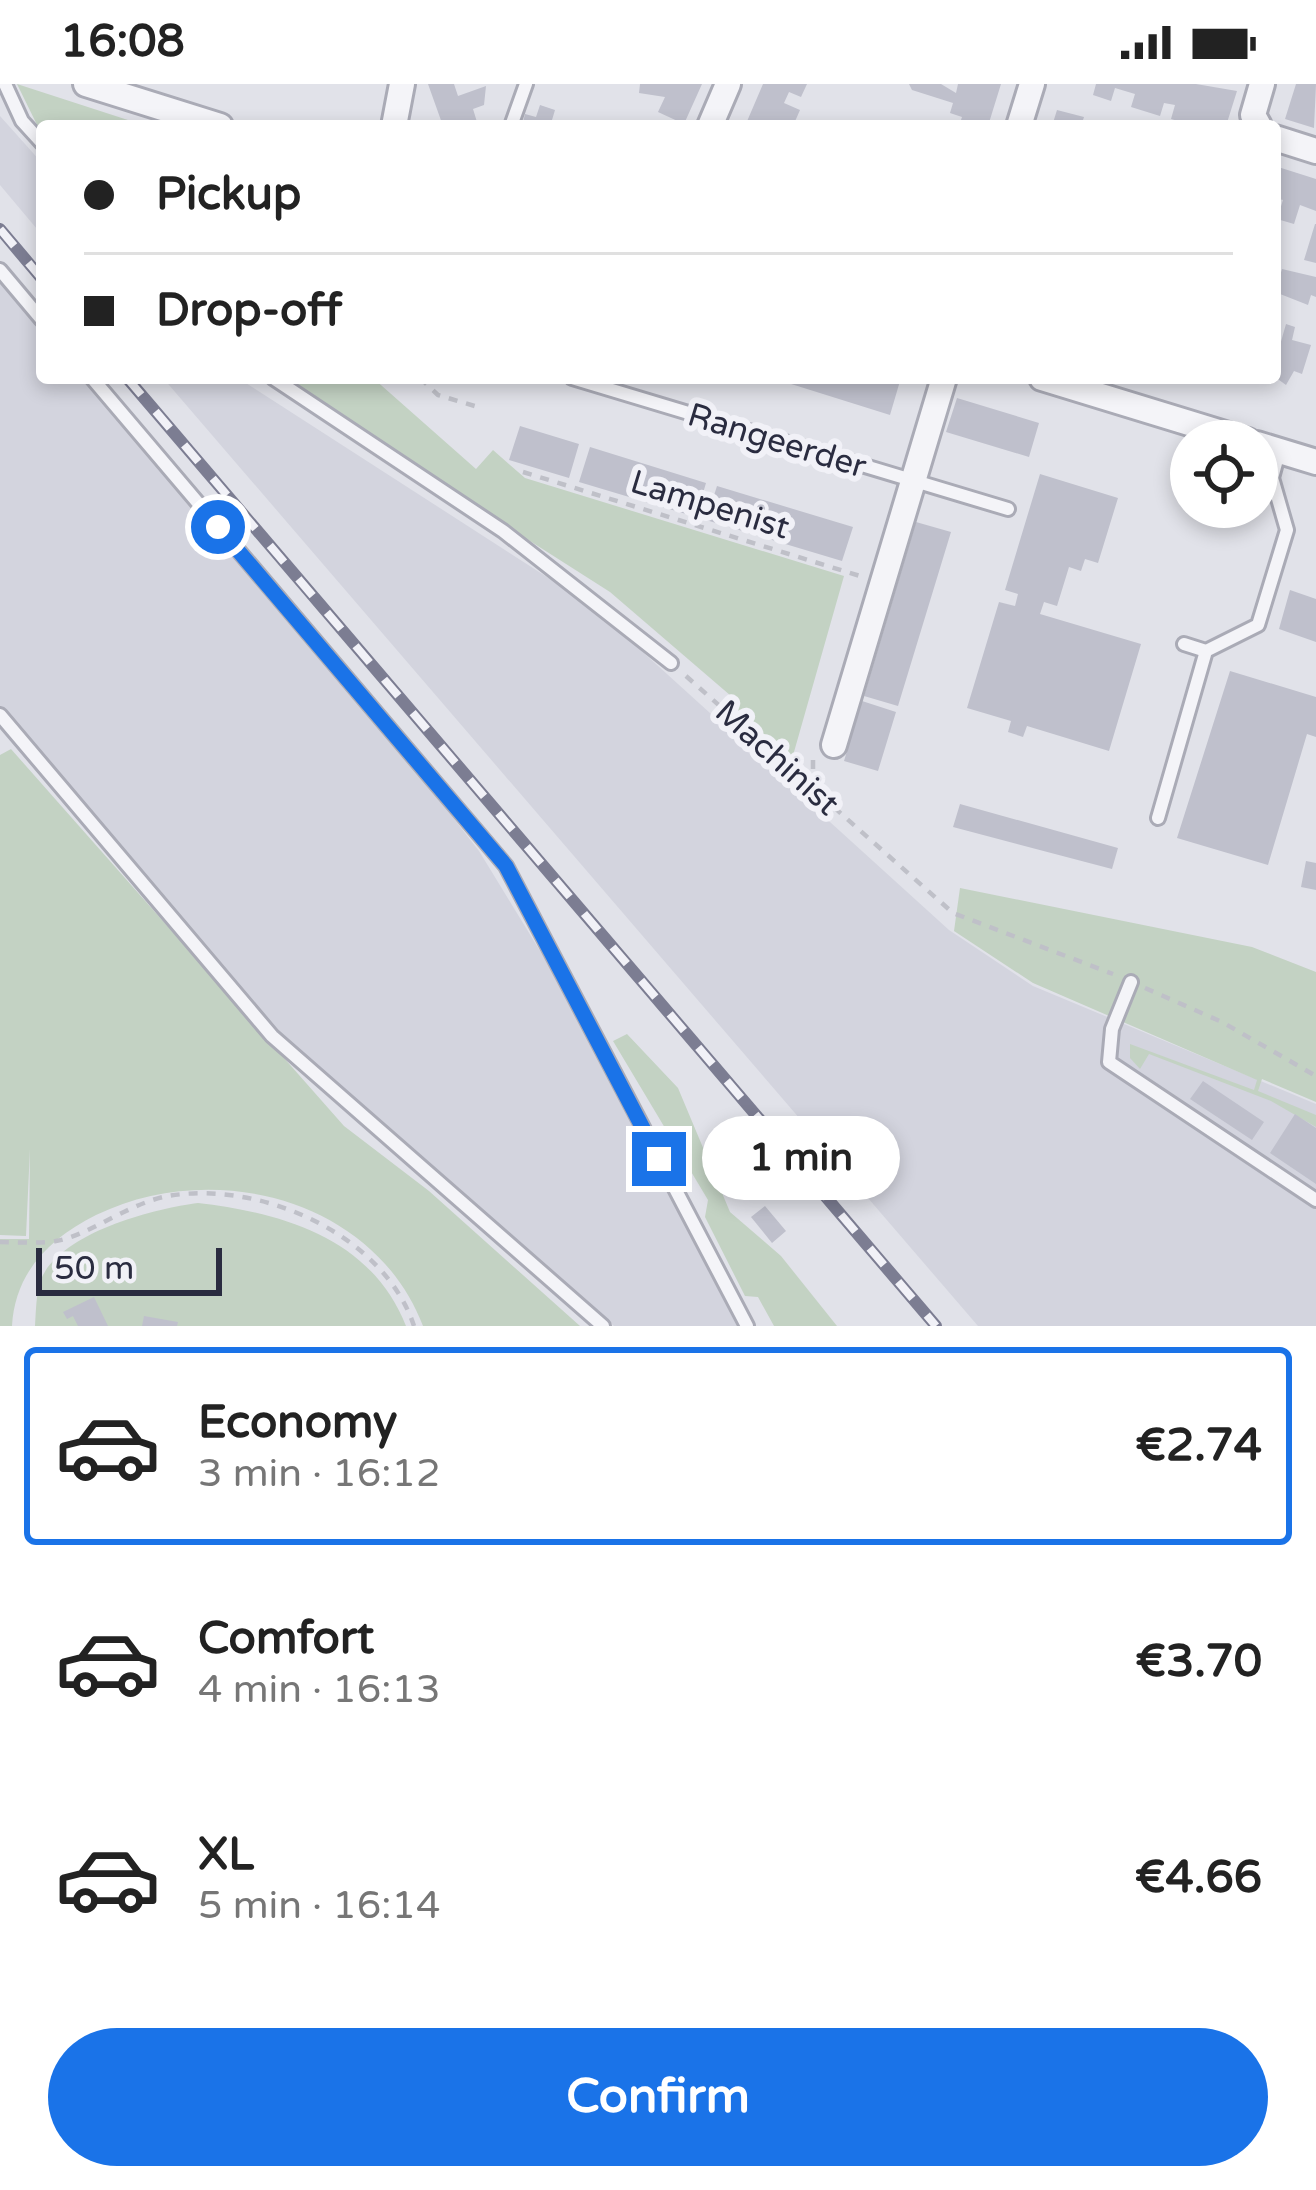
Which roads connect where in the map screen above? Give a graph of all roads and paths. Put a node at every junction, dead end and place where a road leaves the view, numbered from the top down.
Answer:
1 (5, 84) edge
2 (402, 84) edge
3 (526, 84) edge
4 (728, 84) edge
5 (1032, 84) edge
6 (1262, 84) edge
7 (99, 86) edge
8 (202, 120) edge
9 (395, 120) edge
10 (513, 120) edge
11 (713, 120) edge
12 (1021, 120) edge
13 (1256, 120) edge
14 (36, 136) edge
15 (1281, 140) edge
16 (1316, 151) edge
17 (0, 270) edge
18 (36, 313) edge
19 (97, 384) edge
20 (282, 384) edge
21 (427, 384) edge
22 (592, 384) edge
23 (942, 384) edge
24 (1059, 384) edge
25 (478, 406) dead end
26 (1170, 424) edge
27 (1278, 450) edge
28 (1316, 461) edge
29 (523, 472) dead end
30 (913, 482) junction
31 (1278, 499) edge
32 (1008, 509) dead end
33 (882, 583) junction
34 (1184, 644) dead end
35 (1206, 651) junction
36 (671, 663) joint
37 (0, 715) edge
38 (834, 745) dead end
39 (1158, 818) dead end
40 (1131, 982) junction
41 (1316, 1076) edge
42 (1316, 1200) edge
43 (0, 1242) edge
44 (414, 1326) edge
45 (603, 1326) edge
46 (747, 1326) edge

1 - 14 lane
2 - 9 street
3 - 10 lane
4 - 11 street
5 - 12 street
6 - 13 street
7 - 8 street
15 - 16 street
17 - 18 lane
19 - 46 lane
20 - 36 lane
21 - 25 path
22 - 30 lane, Rangeerder
23 - 30 street, Rangeerder
24 - 26 street
27 - 28 street
29 - 33 path, Lampenist
30 - 32 lane, Rangeerder
30 - 33 street, Rangeerder
31 - 35 lane
33 - 38 street, Rangeerder
34 - 35 lane
35 - 39 lane
36 - 40 path, Machinist
37 - 45 lane
40 - 41 path, Machinist
40 - 42 lane
43 - 44 path

